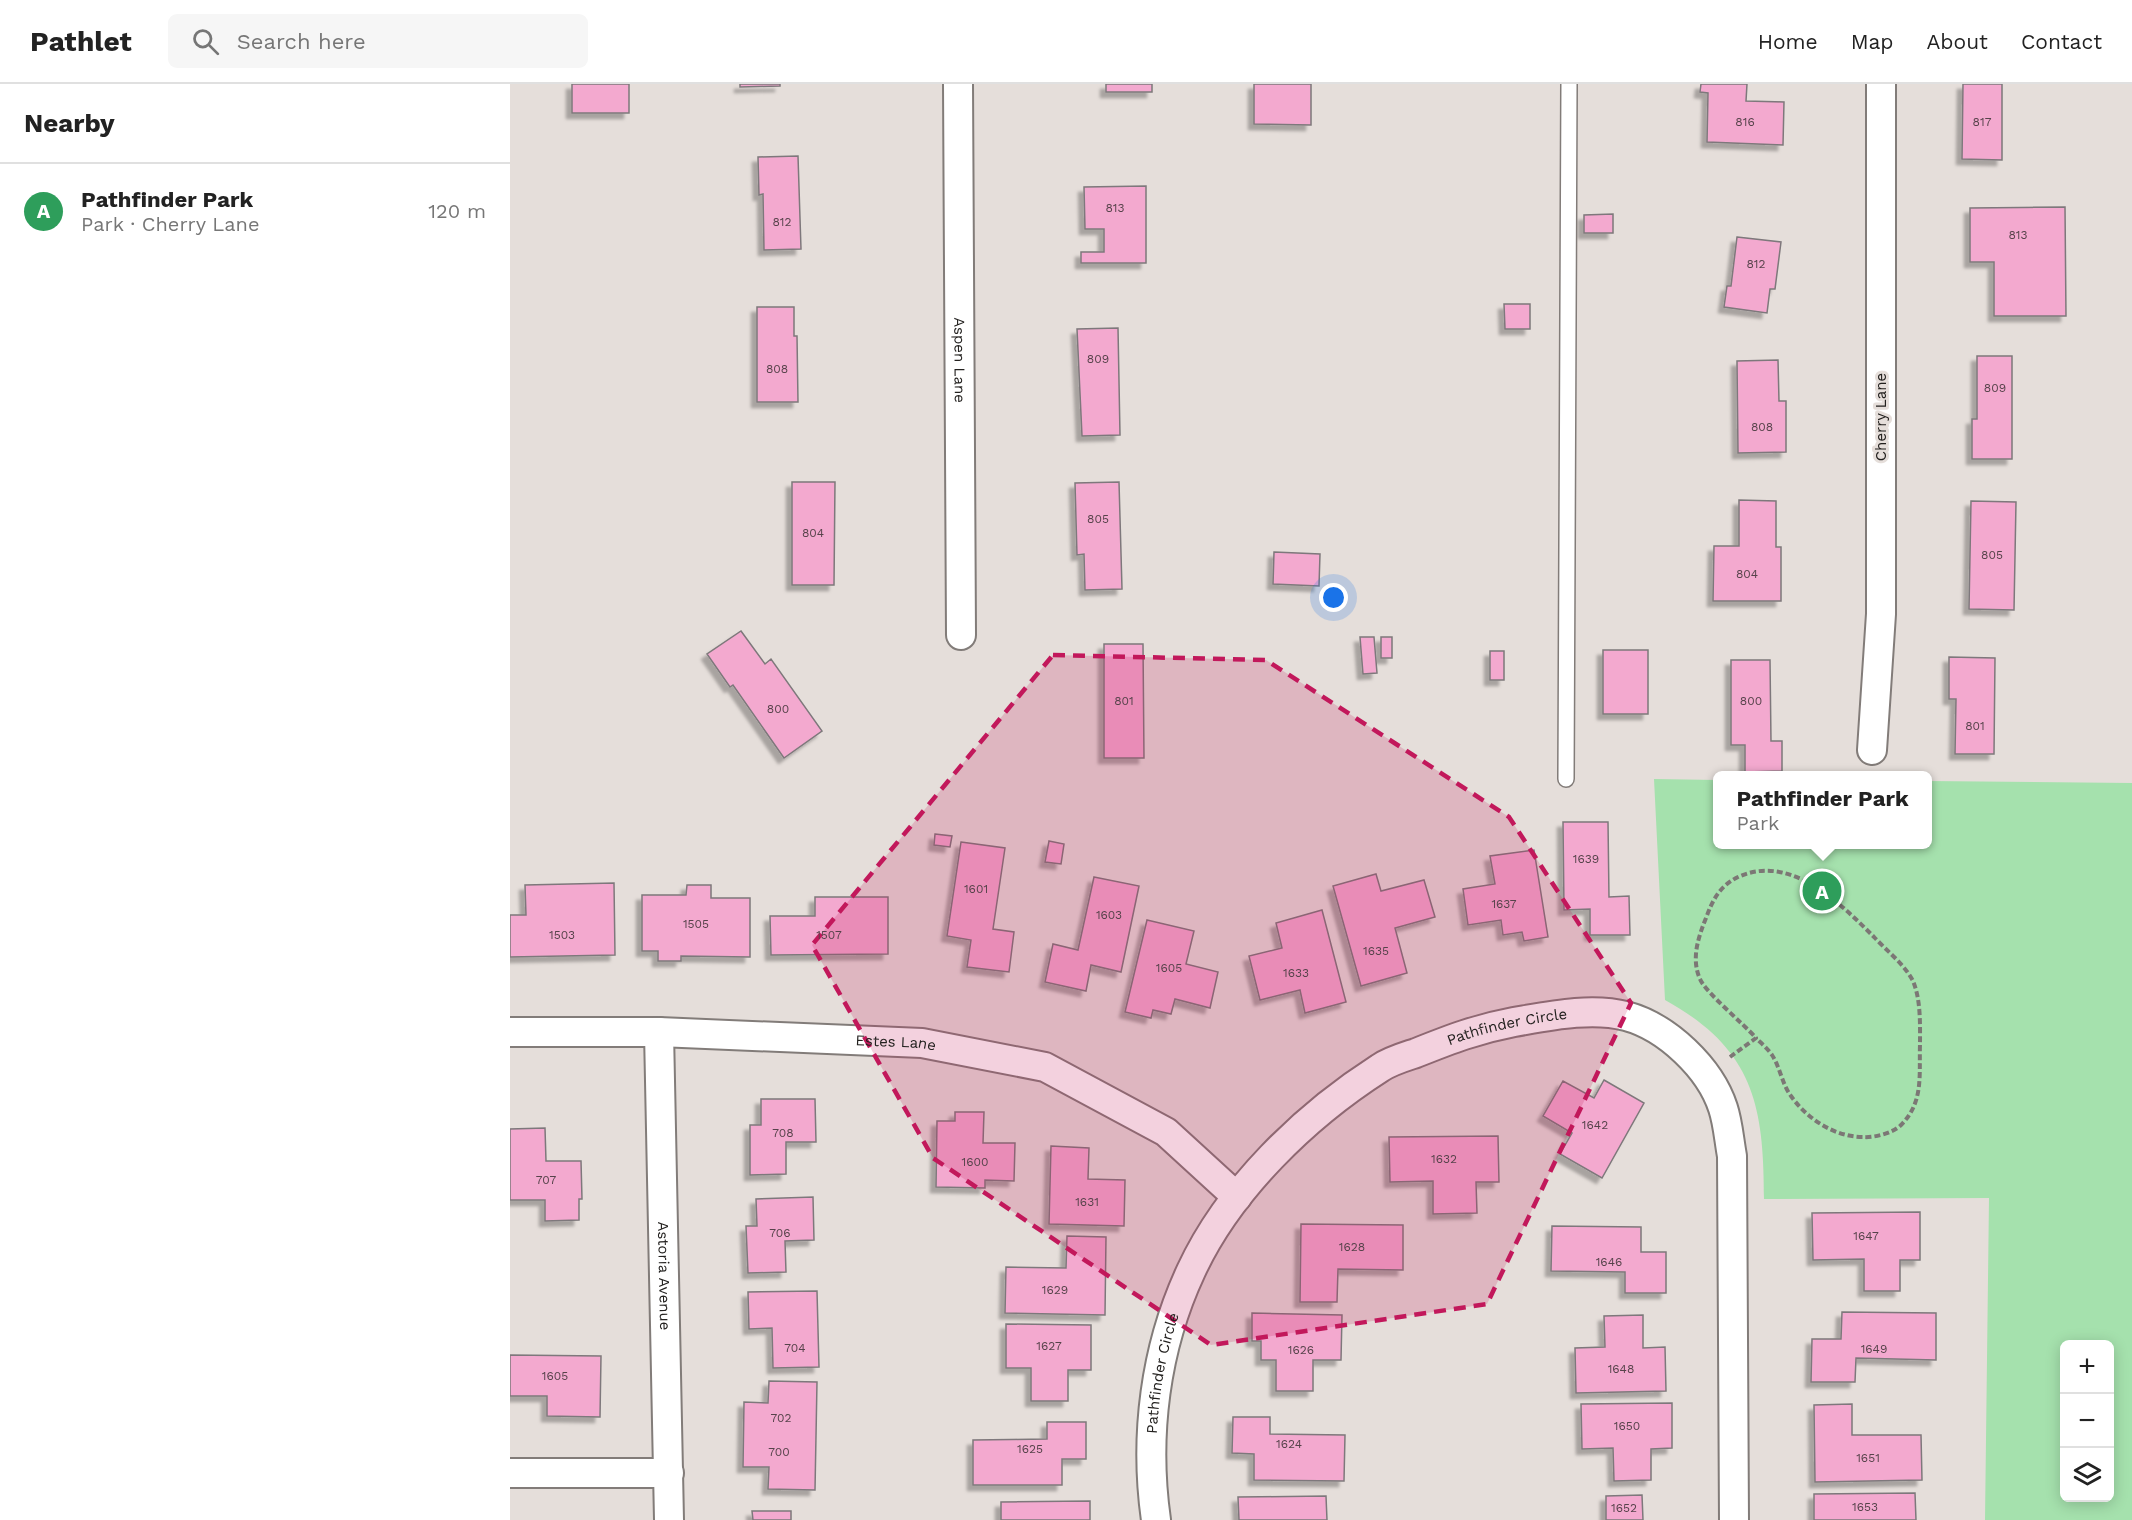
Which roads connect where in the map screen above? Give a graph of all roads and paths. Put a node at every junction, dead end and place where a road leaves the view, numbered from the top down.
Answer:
1 (958, 84) edge
2 (1569, 84) edge
3 (1881, 84) edge
4 (961, 635) dead end
5 (1872, 750) dead end
6 (1566, 779) dead end
7 (510, 1032) edge
8 (659, 1032) junction
9 (1756, 1038) junction
10 (1727, 1060) dead end
11 (1236, 1197) junction
12 (510, 1473) edge
13 (669, 1473) junction
14 (669, 1520) edge
15 (1156, 1520) edge
16 (1734, 1520) edge

1 - 4 street, Aspen Lane
2 - 6 lane
3 - 5 street, Cherry Lane
7 - 8 street, Estes Lane
8 - 11 street, Estes Lane
8 - 13 street, Astoria Avenue
9 - 9 path
9 - 10 path
11 - 15 street, Pathfinder Circle
11 - 16 street, Pathfinder Circle
12 - 13 street
13 - 14 street, Astoria Avenue

